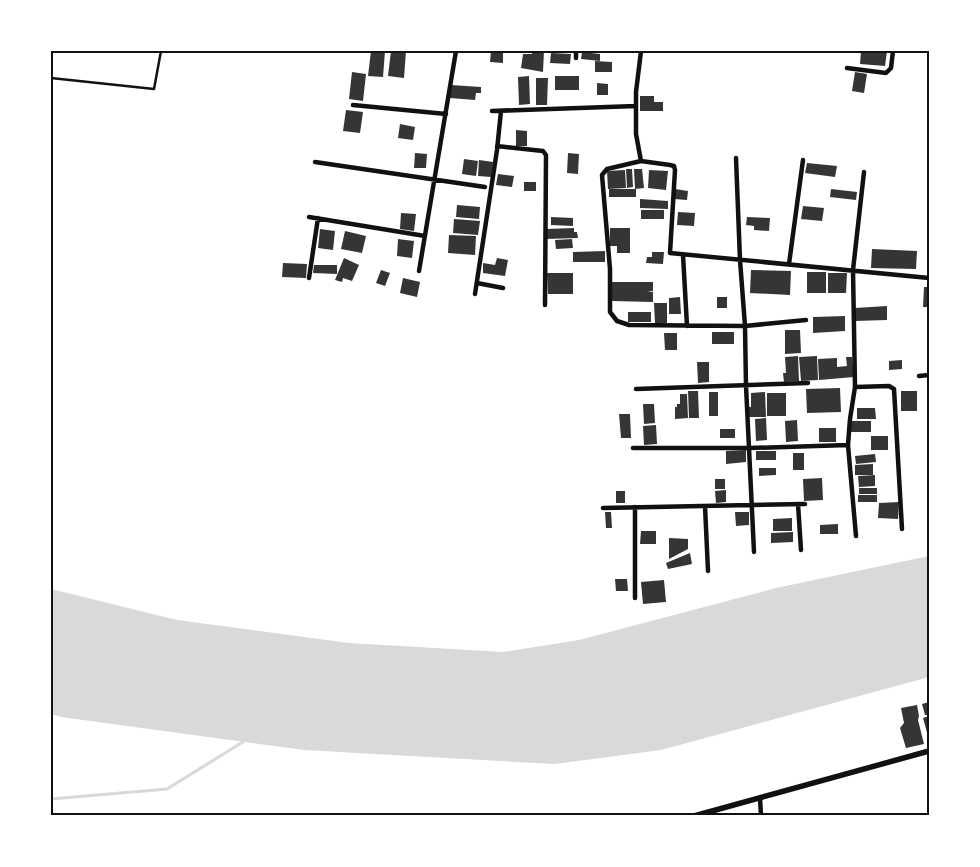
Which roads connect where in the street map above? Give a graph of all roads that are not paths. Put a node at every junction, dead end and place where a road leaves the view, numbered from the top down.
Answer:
1 (161, 51) edge
2 (455, 51) edge
3 (576, 51) edge
4 (641, 51) edge
5 (893, 51) edge
6 (576, 58) dead end
7 (847, 68) dead end
8 (51, 78) edge
9 (353, 105) dead end
10 (636, 106) junction
11 (492, 112) dead end
12 (501, 112) junction
13 (446, 114) junction
14 (497, 146) junction
15 (736, 158) dead end
16 (641, 160) junction
17 (803, 160) dead end
18 (315, 162) dead end
19 (864, 172) dead end
20 (435, 179) junction
21 (485, 187) dead end
22 (309, 217) dead end
23 (318, 218) junction
24 (425, 236) junction
25 (683, 254) junction
26 (740, 260) junction
27 (789, 264) junction
28 (853, 270) junction
29 (419, 271) dead end
30 (309, 278) dead end
31 (929, 278) edge
32 (477, 283) junction
33 (503, 288) dead end
34 (476, 294) dead end
35 (545, 305) dead end
36 (806, 320) dead end
37 (687, 326) junction
38 (745, 326) junction
39 (929, 375) edge
40 (919, 376) dead end
41 (808, 383) dead end
42 (746, 386) junction
43 (855, 387) junction
44 (636, 389) dead end
45 (848, 444) junction
46 (633, 448) dead end
47 (750, 448) junction
48 (798, 504) junction
49 (805, 504) dead end
50 (705, 506) junction
51 (752, 506) junction
52 (635, 507) junction
53 (603, 508) dead end
54 (902, 529) dead end
55 (856, 536) dead end
56 (801, 550) dead end
57 (754, 552) dead end
58 (708, 571) dead end
59 (635, 598) dead end
60 (929, 751) edge
61 (760, 798) junction
62 (694, 816) edge
63 (761, 816) edge

1 - 8 lane
2 - 13 street
3 - 6 street
4 - 10 street
5 - 7 street
9 - 13 street
10 - 12 street
10 - 16 street
11 - 12 street
12 - 14 street
13 - 20 street
14 - 32 street
14 - 35 street
15 - 26 street
16 - 25 street
16 - 37 street
17 - 27 street
18 - 20 street
19 - 28 street
20 - 21 street
20 - 24 street
22 - 23 street
23 - 24 street
23 - 30 street
24 - 29 street
25 - 26 street
25 - 37 street
26 - 27 street
26 - 38 street
27 - 28 street
28 - 31 street
28 - 43 street
32 - 33 street
32 - 34 street
36 - 38 street
37 - 38 street
38 - 42 street
39 - 40 street
41 - 42 street
42 - 44 street
42 - 47 street
43 - 45 street
43 - 54 street
45 - 47 street
45 - 55 street
46 - 47 street
47 - 51 street
48 - 49 street
48 - 51 street
48 - 56 street
50 - 51 street
50 - 52 street
50 - 58 street
51 - 57 street
52 - 53 street
52 - 59 street
60 - 61 street
61 - 62 street
61 - 63 street

